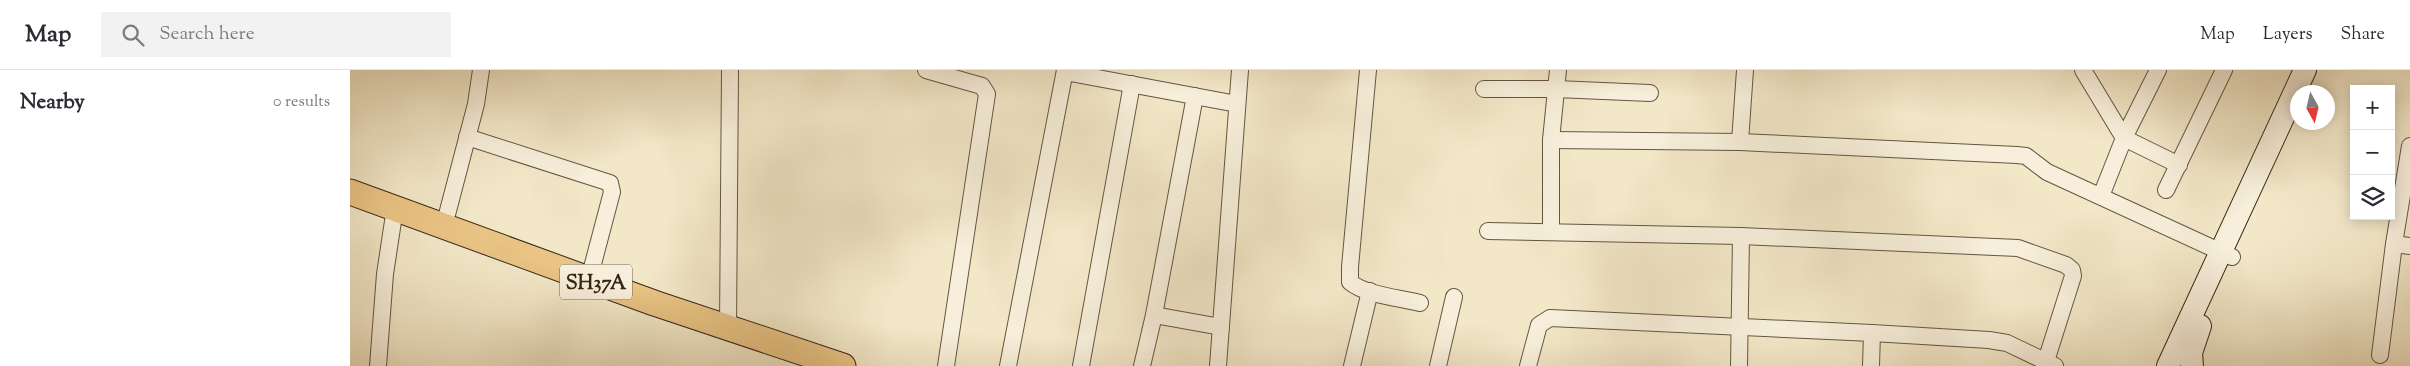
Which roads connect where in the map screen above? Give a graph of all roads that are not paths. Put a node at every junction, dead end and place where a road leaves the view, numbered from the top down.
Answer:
1 (481, 70) edge
2 (730, 70) edge
3 (926, 70) edge
4 (1240, 70) edge
5 (1368, 70) edge
6 (1558, 70) edge
7 (1745, 70) edge
8 (2158, 70) edge
9 (2224, 70) edge
10 (2305, 70) edge
11 (2321, 70) edge
12 (1065, 71) edge
13 (2086, 72) edge
14 (1132, 84) junction
15 (2314, 85) edge
16 (1484, 88) dead end
17 (1556, 89) junction
18 (1650, 94) dead end
19 (1195, 96) junction
20 (1237, 104) junction
21 (2292, 130) edge
22 (467, 137) junction
23 (2124, 138) junction
24 (1551, 140) junction
25 (1740, 142) junction
26 (2410, 146) edge
27 (2179, 164) junction
28 (2166, 190) dead end
29 (350, 192) edge
30 (2101, 196) junction
31 (395, 208) junction
32 (444, 226) junction
33 (1488, 231) dead end
34 (1551, 232) junction
35 (1741, 236) junction
36 (2402, 245) edge
37 (2227, 254) junction
38 (589, 279) junction
39 (1370, 291) junction
40 (1454, 297) dead end
41 (1420, 303) dead end
42 (1154, 315) junction
43 (1221, 327) junction
44 (1740, 327) junction
45 (728, 328) junction
46 (1872, 333) junction
47 (2380, 355) dead end
48 (2050, 364) edge
49 (378, 366) edge
50 (843, 366) edge
51 (946, 366) edge
52 (1008, 366) edge
53 (1081, 366) edge
54 (1142, 366) edge
55 (1218, 366) edge
56 (1352, 366) edge
57 (1438, 366) edge
58 (1528, 366) edge
59 (1739, 366) edge
60 (1871, 366) edge
61 (2168, 366) edge
62 (2192, 366) edge

1 - 22 street
2 - 45 street
3 - 51 street
4 - 20 street
5 - 39 street
6 - 17 street
7 - 25 street
8 - 23 street
9 - 27 street
10 - 37 main road
11 - 15 main road
12 - 14 street
12 - 52 street
13 - 23 street
14 - 19 street
14 - 53 street
16 - 17 street
17 - 18 street
17 - 24 street
19 - 20 street
19 - 42 street
20 - 43 street
21 - 37 main road
22 - 32 street
22 - 38 street
23 - 27 street
23 - 30 street
24 - 25 street
24 - 34 street
25 - 30 street
26 - 36 street
27 - 28 street
29 - 31 main road, SH37A
30 - 37 street
31 - 32 main road, SH37A
31 - 49 street
32 - 38 main road, SH37A
33 - 34 street
34 - 35 street
35 - 44 street
35 - 48 street
36 - 47 street
37 - 61 main road
37 - 62 main road
38 - 45 main road, SH37A
39 - 41 street
39 - 56 street
40 - 57 street
42 - 43 street
42 - 54 street
43 - 55 street
44 - 46 street
44 - 58 street
44 - 59 street
45 - 50 main road, SH37A
46 - 48 street
46 - 60 street

